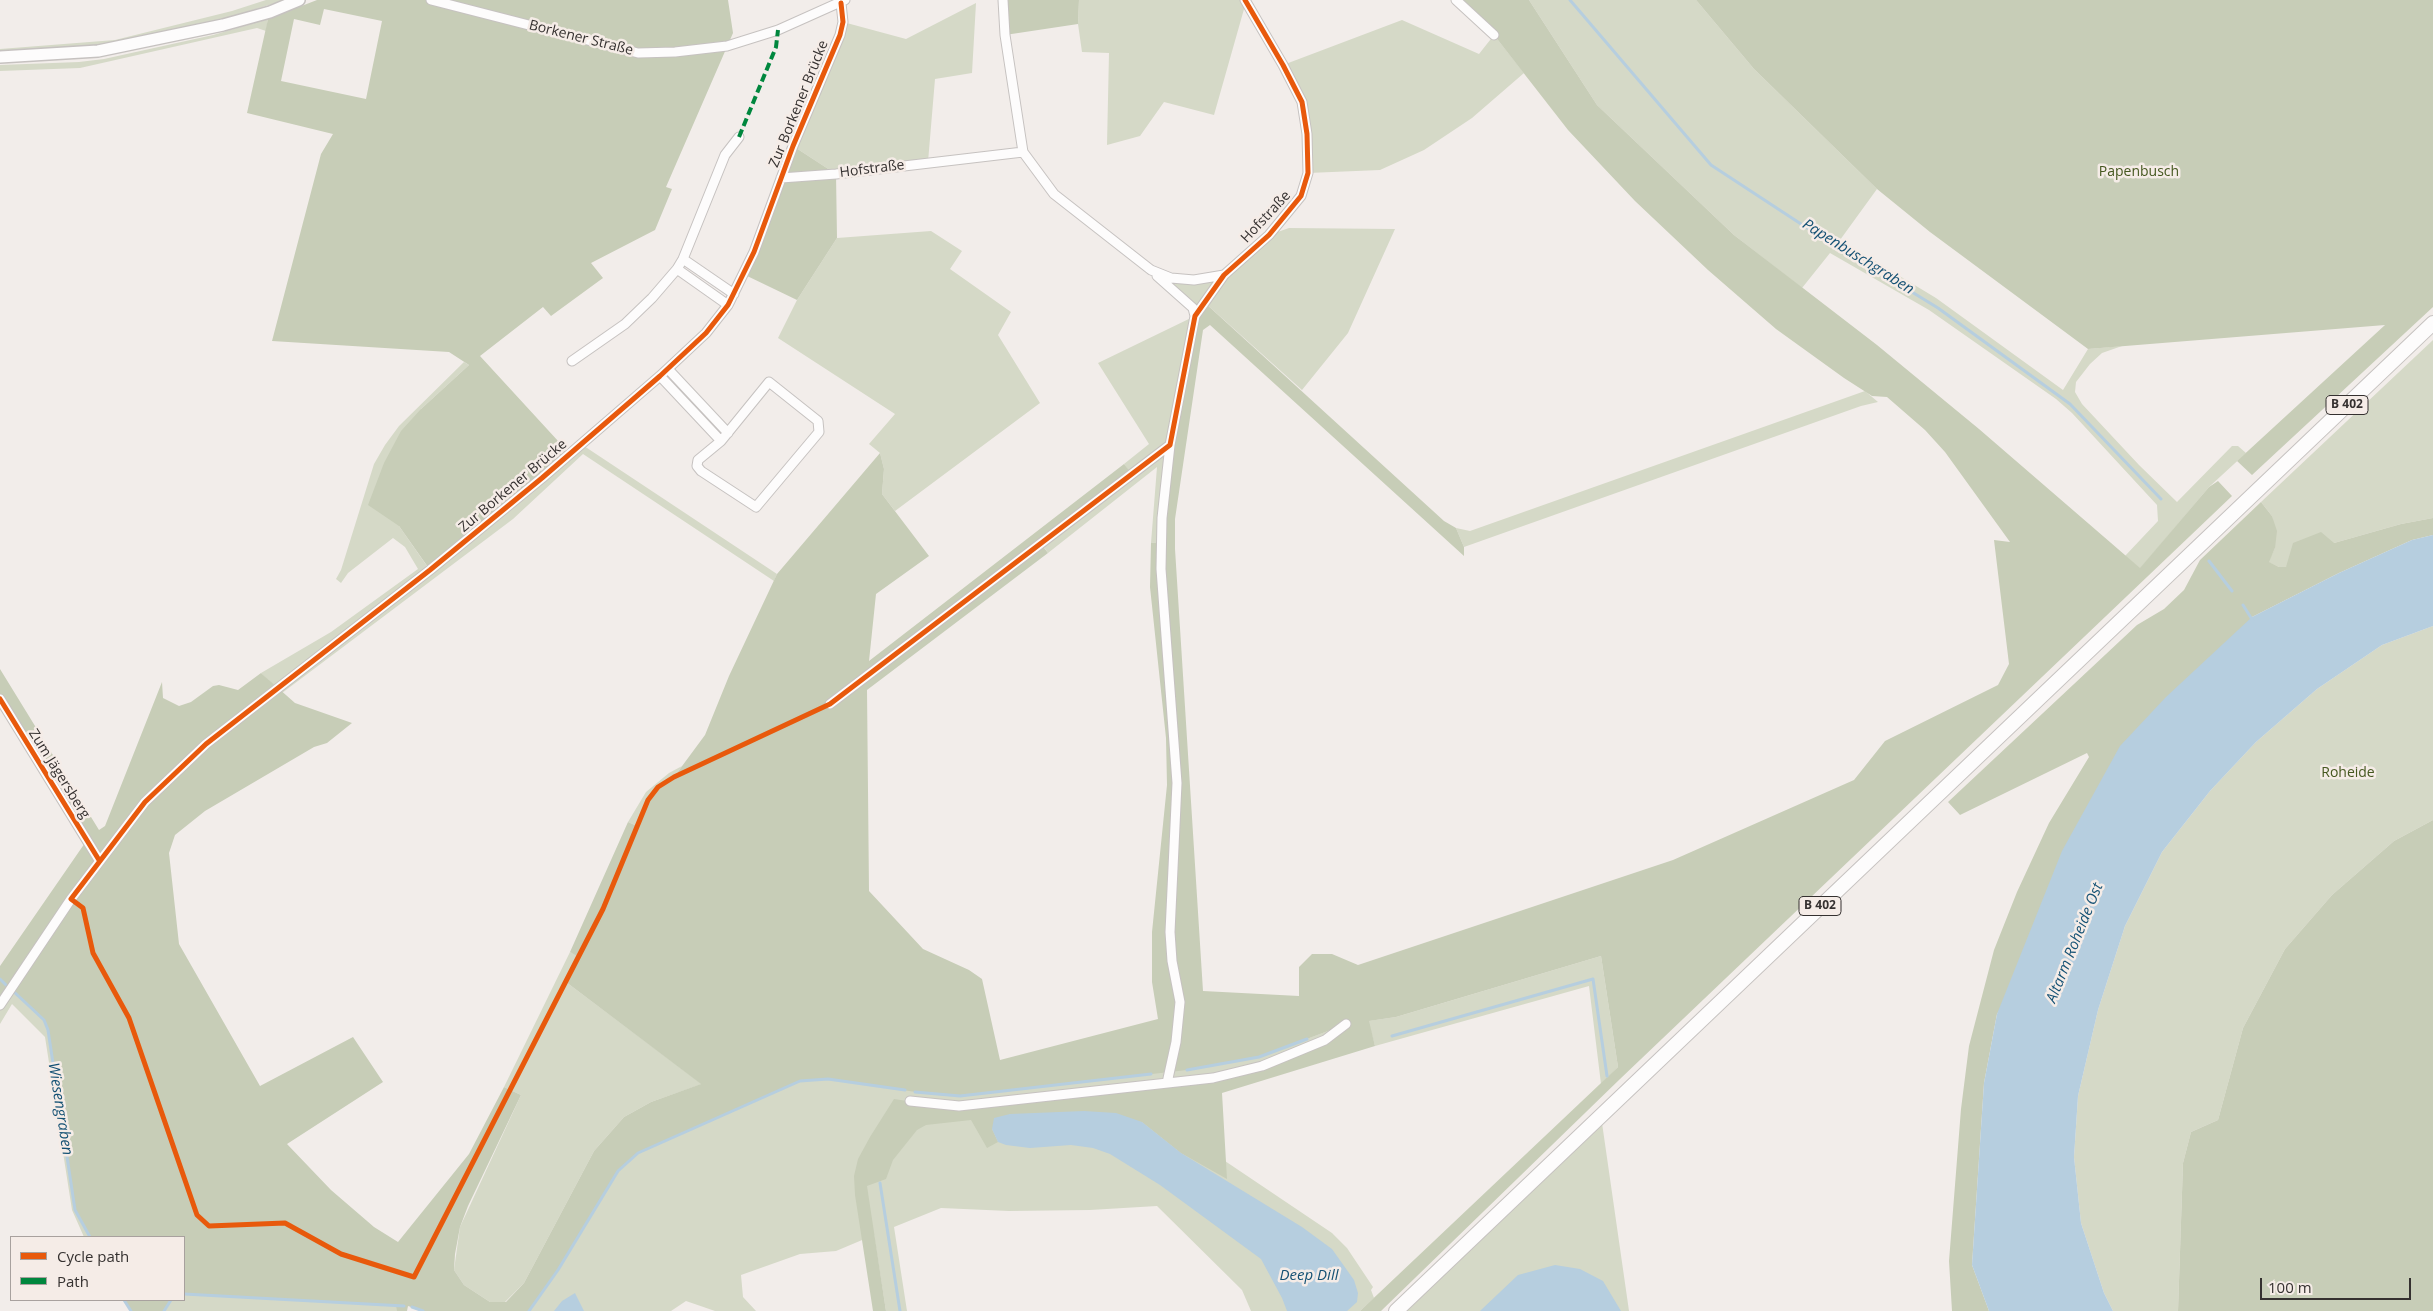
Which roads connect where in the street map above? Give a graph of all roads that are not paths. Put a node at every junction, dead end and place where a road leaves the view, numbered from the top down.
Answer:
1 (299, 0) edge
2 (431, 0) edge
3 (1003, 0) edge
4 (1245, 0) edge
5 (1456, 0) edge
6 (843, 2) edge
7 (1494, 35) dead end
8 (0, 57) edge
9 (739, 137) dead end
10 (1023, 152) junction
11 (781, 178) junction
12 (683, 259) junction
13 (677, 269) junction
14 (1151, 270) junction
15 (1224, 275) junction
16 (734, 294) junction
17 (728, 305) junction
18 (1196, 316) junction
19 (2433, 323) edge
20 (572, 361) dead end
21 (668, 369) junction
22 (660, 376) junction
23 (728, 433) junction
24 (721, 441) junction
25 (1170, 445) junction
26 (0, 699) edge
27 (830, 704) dead end
28 (99, 860) junction
29 (0, 1005) edge
30 (1346, 1024) dead end
31 (1167, 1083) junction
32 (910, 1101) dead end
33 (1396, 1311) edge

1 - 8 street
2 - 6 street, Borkener Straße
3 - 10 street
4 - 15 street, Hofstraße
5 - 7 street
6 - 11 street, Zur Borkener Brücke
9 - 12 street
10 - 11 street, Hofstraße
10 - 14 street
11 - 16 street, Zur Borkener Brücke
12 - 13 street
12 - 16 street
13 - 17 street
13 - 20 street
14 - 15 street
14 - 18 street
15 - 18 street, Hofstraße
16 - 17 street, Zur Borkener Brücke
17 - 21 street, Zur Borkener Brücke
18 - 25 street
19 - 33 main road, B 402
21 - 22 street, Zur Borkener Brücke
21 - 23 street
22 - 24 street
22 - 28 street, Zur Borkener Brücke
23 - 24 street
23 - 24 street
25 - 27 street
25 - 31 street
26 - 28 street, Zum Jägersberg
28 - 29 street, Zur Borkener Brücke
30 - 31 street
31 - 32 street

